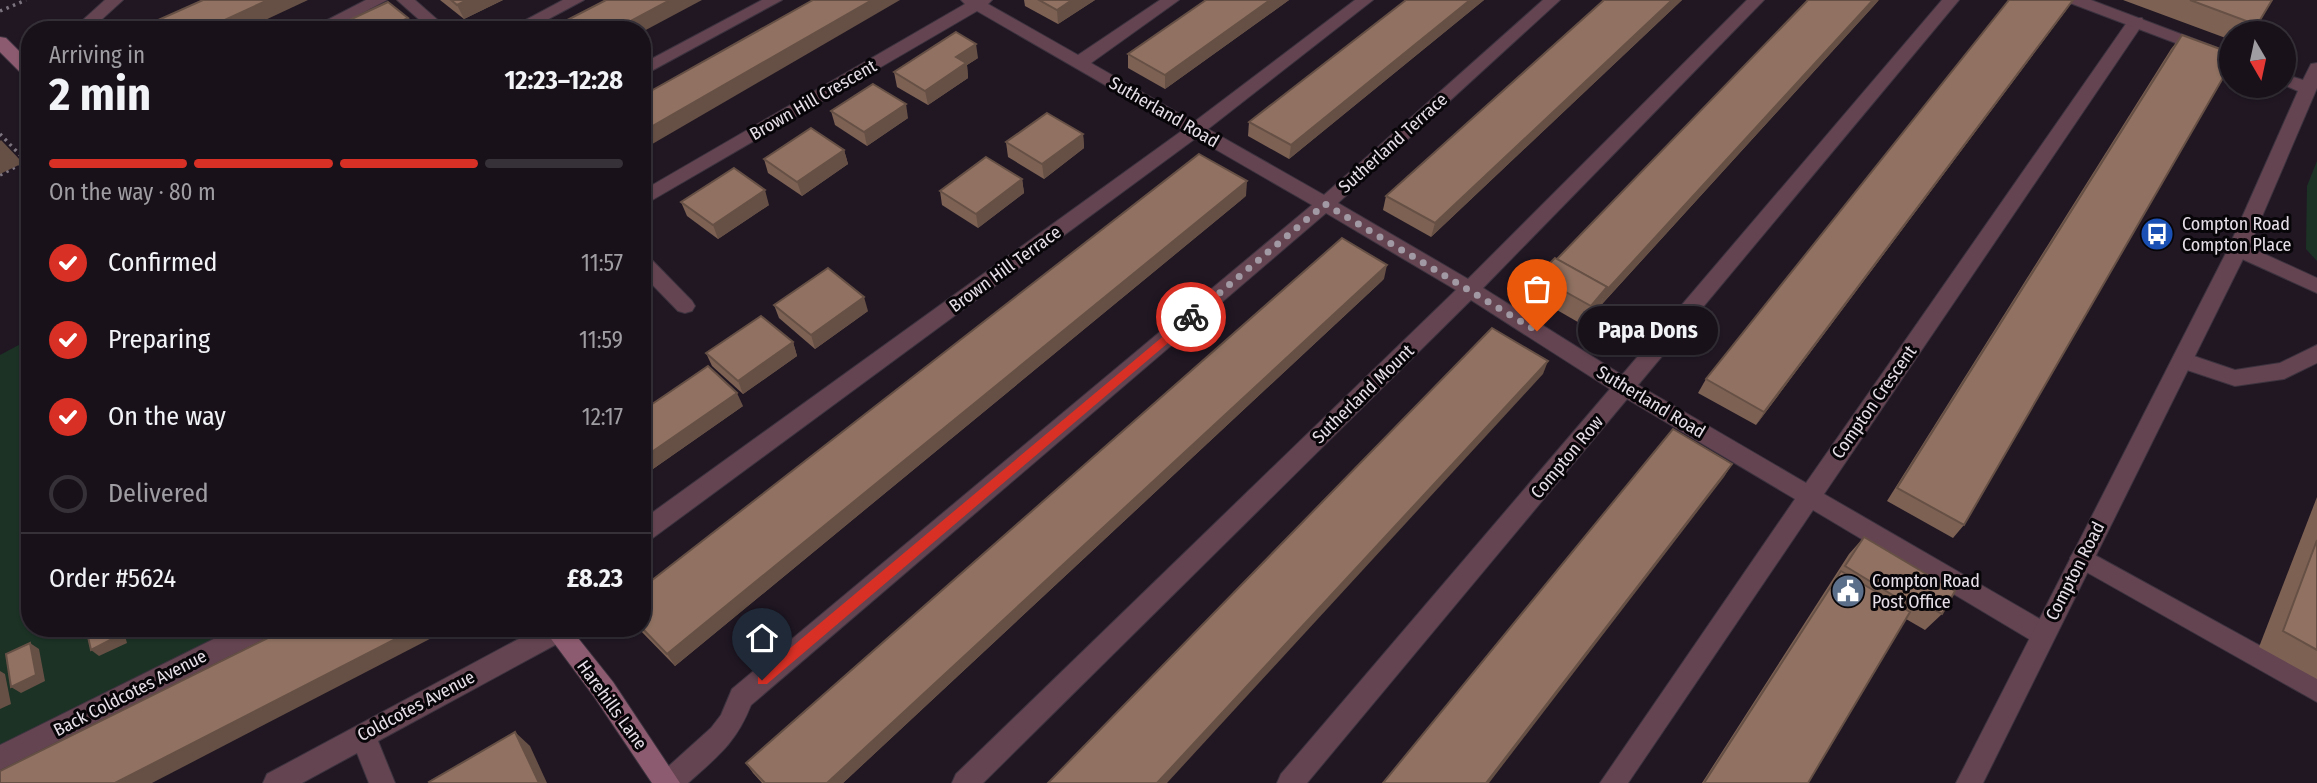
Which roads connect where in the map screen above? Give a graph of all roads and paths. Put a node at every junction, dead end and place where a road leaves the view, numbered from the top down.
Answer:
1 (26, 0) edge
2 (115, 0) edge
3 (379, 0) edge
4 (405, 0) edge
5 (576, 0) edge
6 (774, 0) edge
7 (1171, 0) edge
8 (1365, 0) edge
9 (1552, 0) edge
10 (1756, 0) edge
11 (1951, 0) edge
12 (2076, 0) edge
13 (976, 2) edge
14 (0, 11) edge
15 (90, 21) edge
16 (335, 21) edge
17 (430, 21) edge
18 (533, 21) edge
19 (2136, 22) junction
20 (0, 42) edge
21 (2219, 54) edge
22 (21, 59) edge
23 (1080, 62) junction
24 (651, 66) edge
25 (2317, 68) edge
26 (2296, 84) edge
27 (2306, 88) junction
28 (1195, 130) junction
29 (0, 134) edge
30 (21, 156) edge
31 (21, 164) edge
32 (0, 175) edge
33 (651, 195) edge
34 (1325, 204) junction
35 (2238, 249) junction
36 (651, 271) edge
37 (2317, 286) edge
38 (1470, 289) junction
39 (685, 306) dead end
40 (2317, 353) edge
41 (2182, 360) junction
42 (1626, 388) junction
43 (1809, 496) junction
44 (651, 526) edge
45 (2082, 558) junction
46 (2043, 634) junction
47 (243, 637) edge
48 (543, 637) edge
49 (562, 637) edge
50 (2317, 690) edge
51 (363, 734) junction
52 (0, 758) edge
53 (276, 783) edge
54 (382, 783) edge
55 (668, 783) edge
56 (965, 783) edge
57 (1290, 783) edge
58 (1613, 783) edge
59 (1969, 783) edge

1 - 14 path
2 - 15 street
3 - 16 street
4 - 17 street
5 - 18 street
6 - 24 street
7 - 23 street
8 - 28 street, Brown Hill Terrace
9 - 34 street, Sutherland Terrace
10 - 38 street, Sutherland Mount
11 - 42 street, Compton Row
12 - 19 street
13 - 23 street, Sutherland Road
13 - 33 street, Brown Hill Crescent
19 - 21 street
19 - 43 street, Compton Crescent
20 - 22 main road
23 - 28 street, Sutherland Road
25 - 27 street, Compton Road
26 - 27 street
27 - 35 street, Compton Road
28 - 34 street, Sutherland Road
28 - 44 street, Brown Hill Terrace
29 - 30 path
31 - 32 path
34 - 38 street, Sutherland Road
34 - 55 street, Sutherland Terrace
35 - 37 street
35 - 41 street, Compton Road
36 - 39 street
38 - 42 street, Sutherland Road
38 - 56 street, Sutherland Mount
40 - 41 street
41 - 45 street, Compton Road
42 - 43 street, Sutherland Road
42 - 57 street, Compton Row
43 - 46 street, Sutherland Road
43 - 58 street, Compton Crescent
45 - 46 street, Compton Road
45 - 50 street
46 - 59 street, Compton Road
47 - 52 street, Back Coldcotes Avenue
48 - 51 street, Coldcotes Avenue
49 - 55 main road, Harehills Lane
51 - 53 street, Coldcotes Avenue
51 - 54 street

